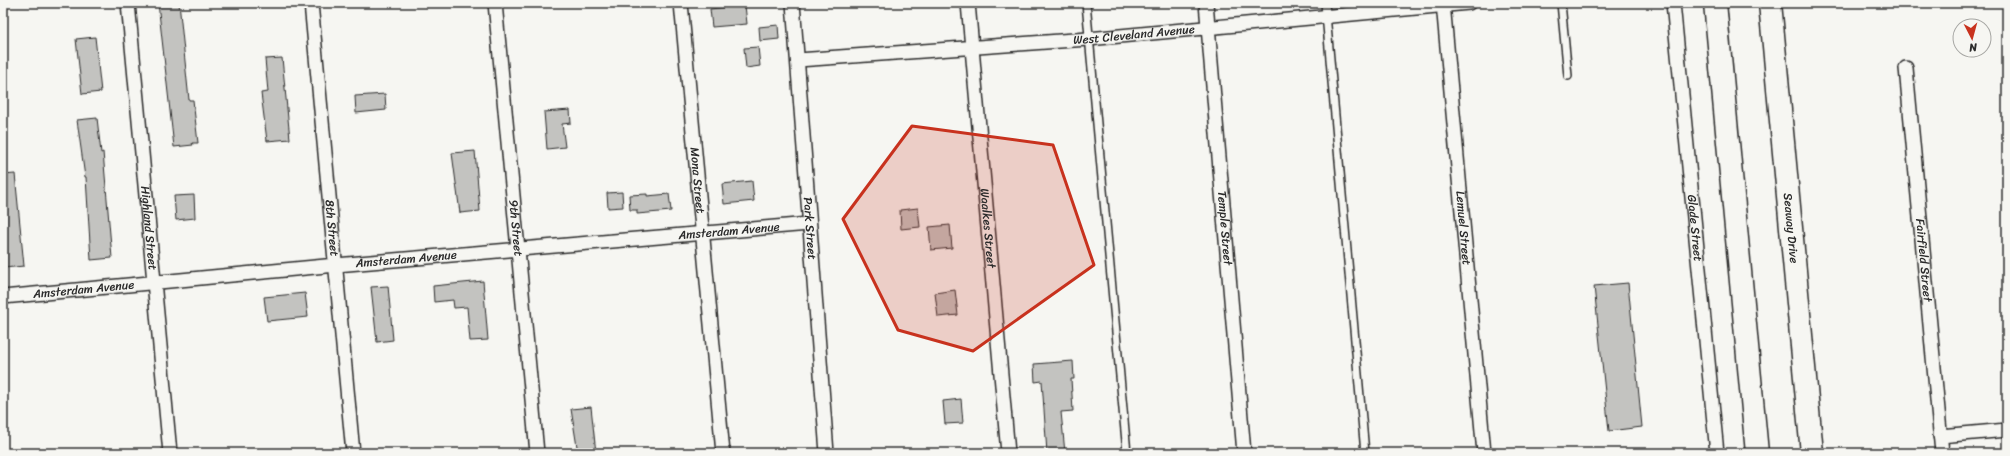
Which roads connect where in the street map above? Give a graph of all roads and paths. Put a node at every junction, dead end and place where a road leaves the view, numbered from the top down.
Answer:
1 (128, 3) edge
2 (312, 3) edge
3 (495, 3) edge
4 (681, 3) edge
5 (793, 3) edge
6 (968, 3) edge
7 (1086, 3) edge
8 (1206, 3) edge
9 (1325, 3) edge
10 (1469, 3) edge
11 (1561, 3) edge
12 (1673, 3) edge
13 (1715, 3) edge
14 (1770, 3) edge
15 (1443, 4) edge
16 (1326, 16) junction
17 (1208, 28) junction
18 (1088, 39) junction
19 (972, 49) junction
20 (798, 60) junction
21 (1906, 68) dead end
22 (1568, 76) dead end
23 (809, 224) junction
24 (702, 232) junction
25 (518, 248) junction
26 (336, 265) junction
27 (154, 284) junction
28 (3, 297) edge
29 (2007, 430) edge
30 (1940, 436) junction
31 (170, 453) edge
32 (353, 453) edge
33 (537, 453) edge
34 (723, 453) edge
35 (827, 453) edge
36 (1008, 453) edge
37 (1127, 453) edge
38 (1244, 453) edge
39 (1365, 453) edge
40 (1484, 453) edge
41 (1717, 453) edge
42 (1757, 453) edge
43 (1812, 453) edge
44 (1942, 453) edge

1 - 27 street, Highland Street
2 - 26 street, 8th Street
3 - 25 street, 9th Street
4 - 24 street, Mona Street
5 - 20 street, Park Street
6 - 19 street, Waalkes Street
7 - 18 lane
8 - 17 street, Temple Street
9 - 16 lane
10 - 15 street, West Cleveland Avenue
11 - 22 lane
12 - 41 street, Glade Street
13 - 42 highway
14 - 43 highway, Seaway Drive
15 - 16 street, West Cleveland Avenue
15 - 40 street, Lemuel Street
16 - 17 street, West Cleveland Avenue
16 - 39 lane
17 - 18 street, West Cleveland Avenue
17 - 38 street, Temple Street
18 - 19 street, West Cleveland Avenue
18 - 37 lane
19 - 20 street, West Cleveland Avenue
19 - 36 street, Waalkes Street
20 - 23 street, Park Street
21 - 30 street, Fairfield Street
23 - 24 street, Amsterdam Avenue
23 - 35 street, Park Street
24 - 25 street, Amsterdam Avenue
24 - 34 street, Mona Street
25 - 26 street, Amsterdam Avenue
25 - 33 street, 9th Street
26 - 27 street, Amsterdam Avenue
26 - 32 street, 8th Street
27 - 28 street, Amsterdam Avenue
27 - 31 street, Highland Street
29 - 30 street
30 - 44 street, Fairfield Street

